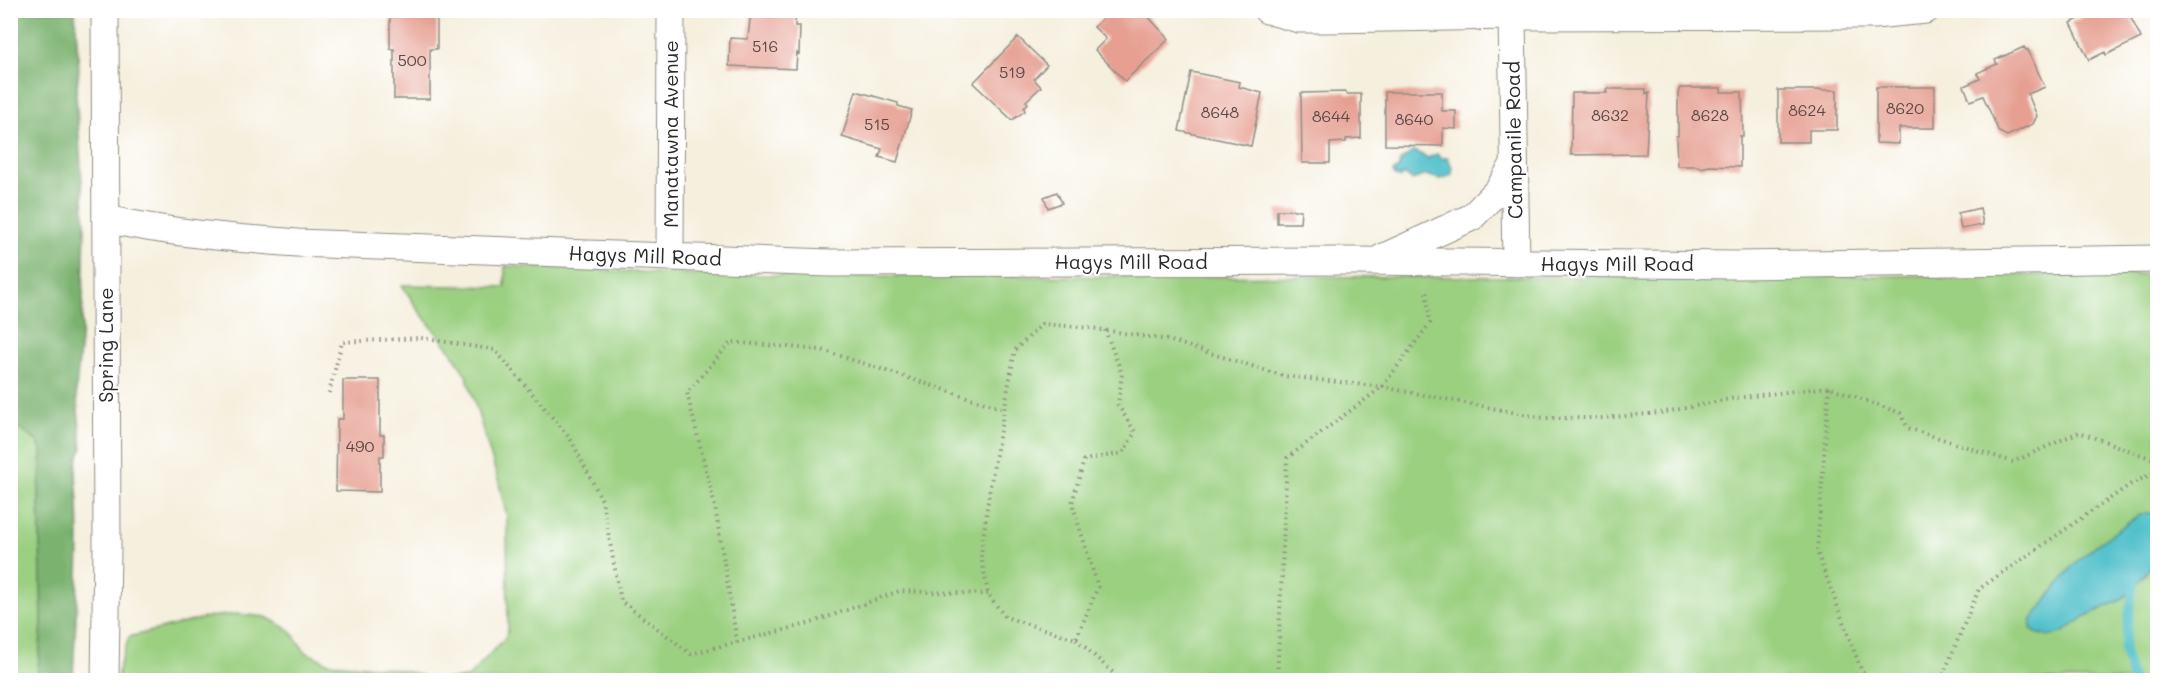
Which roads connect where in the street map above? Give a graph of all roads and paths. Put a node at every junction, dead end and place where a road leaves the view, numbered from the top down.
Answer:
1 (105, 10) edge
2 (671, 10) edge
3 (1267, 10) edge
4 (1926, 10) edge
5 (1512, 16) junction
6 (1514, 164) junction
7 (106, 219) junction
8 (670, 257) junction
9 (2157, 260) edge
10 (1375, 261) junction
11 (1423, 262) junction
12 (1516, 263) junction
13 (1105, 330) junction
14 (1382, 387) junction
15 (1829, 387) junction
16 (329, 393) dead end
17 (1004, 409) junction
18 (2157, 461) edge
19 (2157, 471) edge
20 (988, 594) junction
21 (1076, 639) junction
22 (737, 642) junction
23 (105, 681) edge
24 (1121, 681) edge
25 (1277, 681) edge
26 (1871, 681) edge
27 (1941, 681) edge

1 - 7 street, Spring Lane
2 - 8 street, Manatawna Avenue
3 - 5 street
4 - 5 street
5 - 6 street, Campanile Road
6 - 10 street
6 - 12 street, Campanile Road
7 - 8 street, Hagys Mill Road
7 - 23 street, Spring Lane
8 - 10 street, Hagys Mill Road
9 - 12 street, Hagys Mill Road
10 - 11 street, Hagys Mill Road
11 - 12 street, Hagys Mill Road
11 - 14 path
13 - 14 path
13 - 17 path
13 - 21 path
14 - 15 path
14 - 25 path
15 - 18 path
15 - 26 path
16 - 22 path
17 - 20 path
17 - 22 path
19 - 27 path
20 - 21 path
20 - 22 path
21 - 24 path

